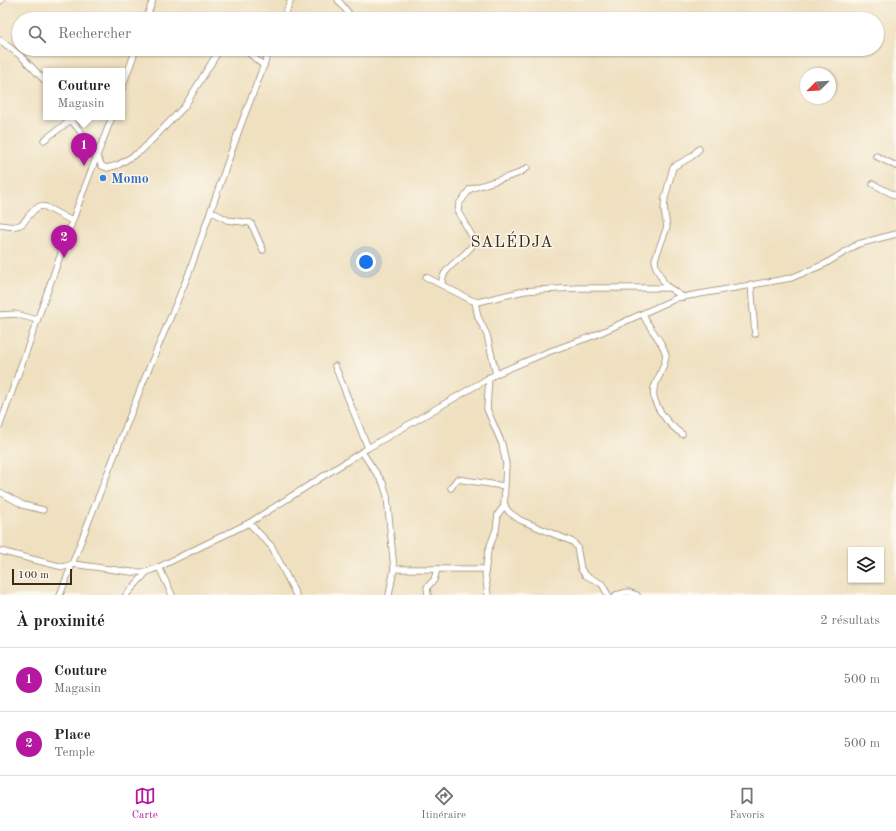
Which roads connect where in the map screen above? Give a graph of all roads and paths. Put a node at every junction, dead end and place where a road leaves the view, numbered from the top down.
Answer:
1 (153, 0) edge
2 (291, 0) edge
3 (338, 0) edge
4 (149, 12) edge
5 (286, 12) edge
6 (347, 12) edge
7 (0, 40) edge
8 (12, 49) edge
9 (21, 56) edge
10 (133, 56) edge
11 (216, 56) edge
12 (252, 56) edge
13 (268, 56) edge
14 (264, 66) junction
15 (43, 79) edge
16 (125, 80) edge
17 (68, 120) edge
18 (72, 120) edge
19 (111, 120) edge
20 (44, 140) dead end
21 (699, 149) dead end
22 (876, 156) dead end
23 (97, 158) junction
24 (896, 166) edge
25 (528, 168) dead end
26 (872, 184) dead end
27 (896, 196) edge
28 (211, 211) junction
29 (72, 222) junction
30 (0, 225) edge
31 (896, 234) edge
32 (262, 250) dead end
33 (426, 277) dead end
34 (442, 284) junction
35 (751, 284) junction
36 (667, 288) junction
37 (683, 297) junction
38 (475, 302) junction
39 (643, 314) junction
40 (0, 315) edge
41 (37, 320) junction
42 (756, 334) dead end
43 (334, 366) dead end
44 (496, 374) junction
45 (489, 378) junction
46 (0, 425) edge
47 (682, 434) dead end
48 (368, 448) junction
49 (362, 452) junction
50 (504, 486) junction
51 (451, 488) dead end
52 (0, 492) edge
53 (505, 505) junction
54 (43, 510) dead end
55 (249, 523) junction
56 (0, 551) edge
57 (73, 564) junction
58 (159, 567) junction
59 (394, 569) junction
60 (437, 569) junction
61 (485, 569) junction
62 (147, 572) junction
63 (60, 595) edge
64 (126, 595) edge
65 (172, 595) edge
66 (296, 595) edge
67 (388, 595) edge
68 (428, 595) edge
69 (488, 595) edge
70 (608, 595) edge
71 (616, 595) edge
72 (637, 595) edge

1 - 4 street
2 - 5 street
3 - 6 street
7 - 8 street
9 - 15 street
10 - 16 street
11 - 23 street
12 - 14 street
13 - 14 street
14 - 28 street
17 - 20 street
18 - 23 street
19 - 23 street
21 - 36 street
22 - 24 street
23 - 29 street
25 - 34 street
26 - 27 street
28 - 32 street
28 - 57 street
29 - 30 street
29 - 41 street
31 - 35 street
33 - 34 street
34 - 38 street
35 - 37 street
35 - 42 street
36 - 37 street
36 - 38 street
37 - 39 street
38 - 44 street
39 - 44 street
39 - 47 street
40 - 41 street
41 - 46 street
43 - 48 street
44 - 45 street
45 - 48 street
45 - 50 street
48 - 49 street
49 - 55 street
49 - 59 street
50 - 51 street
50 - 53 street
52 - 54 street
53 - 61 street
53 - 70 street
55 - 58 street
55 - 66 street
56 - 57 street
57 - 62 street
57 - 63 street
58 - 62 street
58 - 65 street
59 - 60 street
59 - 67 street
60 - 61 street
60 - 68 street
61 - 69 street
62 - 64 street
71 - 72 street

